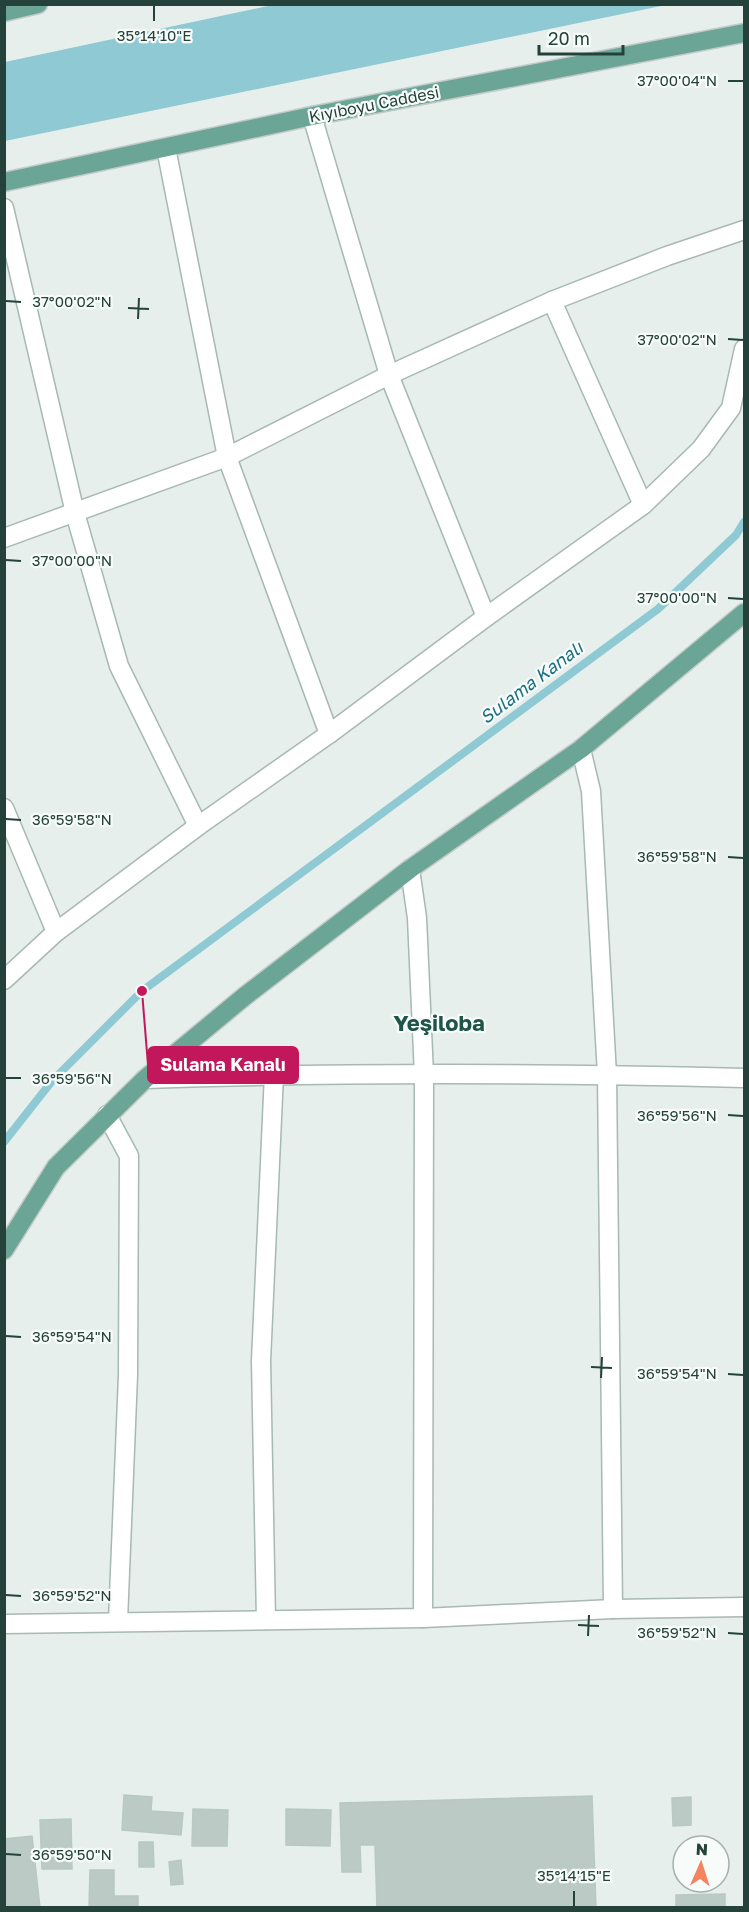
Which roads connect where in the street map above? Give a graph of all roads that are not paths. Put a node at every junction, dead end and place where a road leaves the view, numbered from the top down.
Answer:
1 (38, 4) edge
2 (4, 12) edge
3 (744, 33) edge
4 (312, 116) junction
5 (166, 148) junction
6 (4, 182) edge
7 (4, 208) edge
8 (744, 230) edge
9 (552, 300) junction
10 (744, 349) edge
11 (389, 375) junction
12 (227, 457) junction
13 (643, 505) junction
14 (75, 513) junction
15 (4, 538) edge
16 (744, 613) edge
17 (486, 616) junction
18 (329, 734) junction
19 (581, 749) junction
20 (4, 808) edge
21 (198, 826) junction
22 (410, 869) junction
23 (56, 932) junction
24 (4, 980) edge
25 (274, 1074) junction
26 (424, 1075) junction
27 (607, 1075) junction
28 (744, 1078) edge
29 (145, 1079) junction
30 (107, 1115) junction
31 (4, 1250) edge
32 (744, 1607) edge
33 (613, 1609) junction
34 (423, 1618) junction
35 (266, 1620) junction
36 (118, 1621) junction
37 (4, 1624) edge

1 - 2 main road
3 - 4 main road, Kıyıboyu Caddesi
4 - 5 main road, Kıyıboyu Caddesi
4 - 11 street
5 - 6 main road, Kıyıboyu Caddesi
5 - 12 street
7 - 14 street
8 - 9 street
9 - 11 street
9 - 13 street
10 - 13 street
11 - 12 street
11 - 17 street
12 - 14 street
12 - 18 street
13 - 17 street
14 - 15 street
14 - 21 street
16 - 19 main road
17 - 18 street
18 - 21 street
19 - 22 main road
19 - 27 street
20 - 23 street
21 - 23 street
22 - 26 street
22 - 29 main road
23 - 24 street
25 - 26 street
25 - 29 street
25 - 35 street
26 - 27 street
26 - 34 street
27 - 28 street
27 - 33 street
29 - 30 main road
30 - 31 main road
30 - 36 street
32 - 33 street
33 - 34 street
34 - 35 street
35 - 36 street
36 - 37 street

